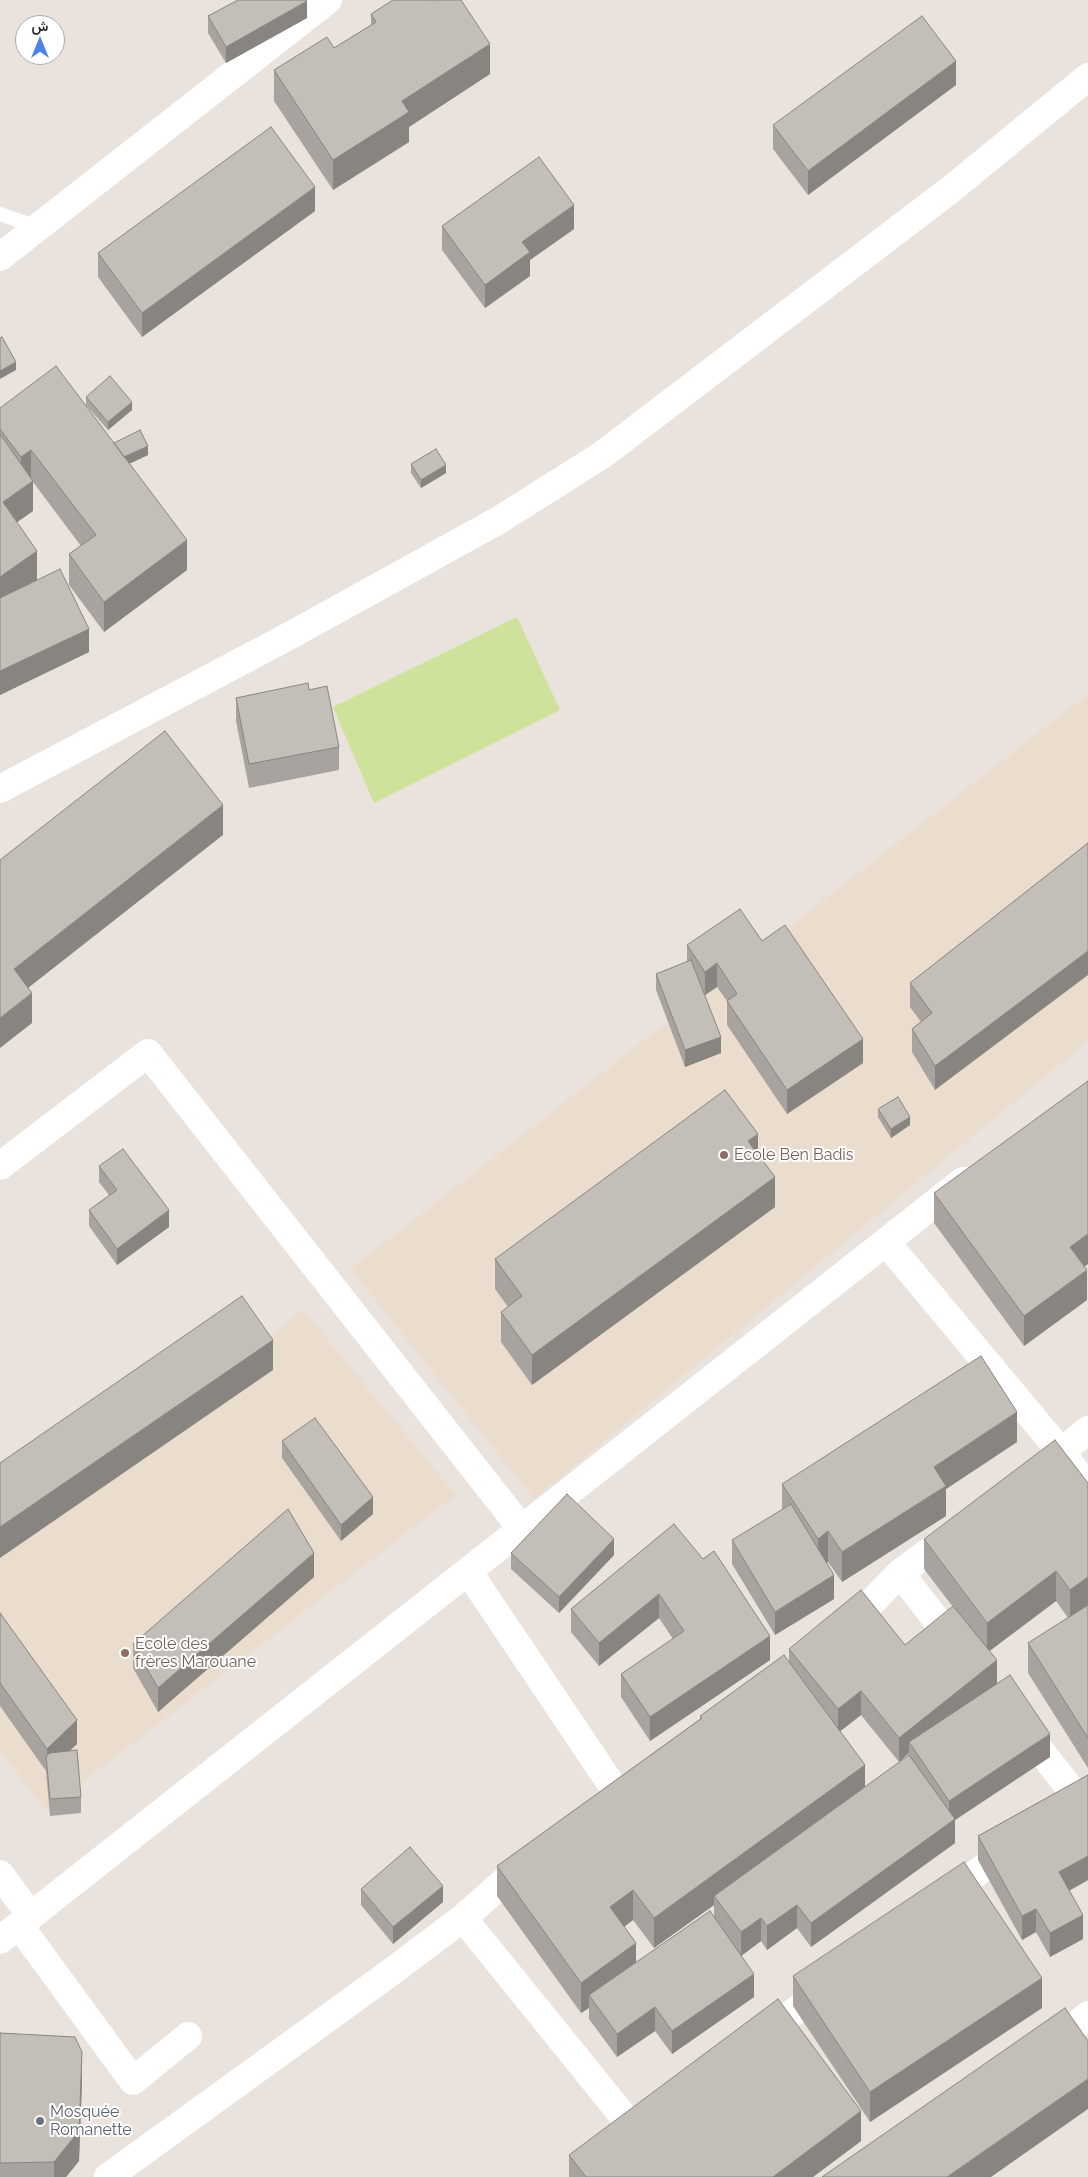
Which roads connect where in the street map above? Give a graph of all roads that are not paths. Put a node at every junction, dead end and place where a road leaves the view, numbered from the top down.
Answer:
1 (328, 0) edge
2 (1088, 77) edge
3 (0, 214) edge
4 (38, 227) junction
5 (0, 257) edge
6 (0, 789) edge
7 (0, 1166) edge
8 (979, 1168) edge
9 (886, 1242) junction
10 (1088, 1430) edge
11 (1062, 1453) junction
12 (1016, 1487) edge
13 (1088, 1488) edge
14 (969, 1522) edge
15 (522, 1529) junction
16 (468, 1571) junction
17 (900, 1573) junction
18 (821, 1639) edge
19 (973, 1666) edge
20 (1010, 1712) edge
21 (637, 1770) edge
22 (613, 1786) junction
23 (590, 1806) edge
24 (545, 1846) edge
25 (0, 1874) edge
26 (919, 1916) edge
27 (463, 1918) junction
28 (17, 1927) edge
29 (848, 1970) edge
30 (1088, 2015) edge
31 (188, 2036) dead end
32 (738, 2054) edge
33 (1029, 2065) edge
34 (659, 2114) edge
35 (636, 2132) junction
36 (108, 2177) edge
37 (670, 2177) edge

1 - 4 street
2 - 6 street
3 - 4 lane
4 - 5 street
7 - 15 street
8 - 9 street
9 - 11 street
9 - 15 street
10 - 11 street
11 - 12 street
11 - 13 street
14 - 17 street
15 - 16 street
16 - 22 street
16 - 28 street
17 - 18 street
17 - 19 street
20 - 26 street
21 - 22 street
22 - 23 street
24 - 27 street
25 - 28 street
27 - 35 street
27 - 36 street
28 - 31 street
29 - 32 street
30 - 33 street
34 - 35 street
35 - 37 street

